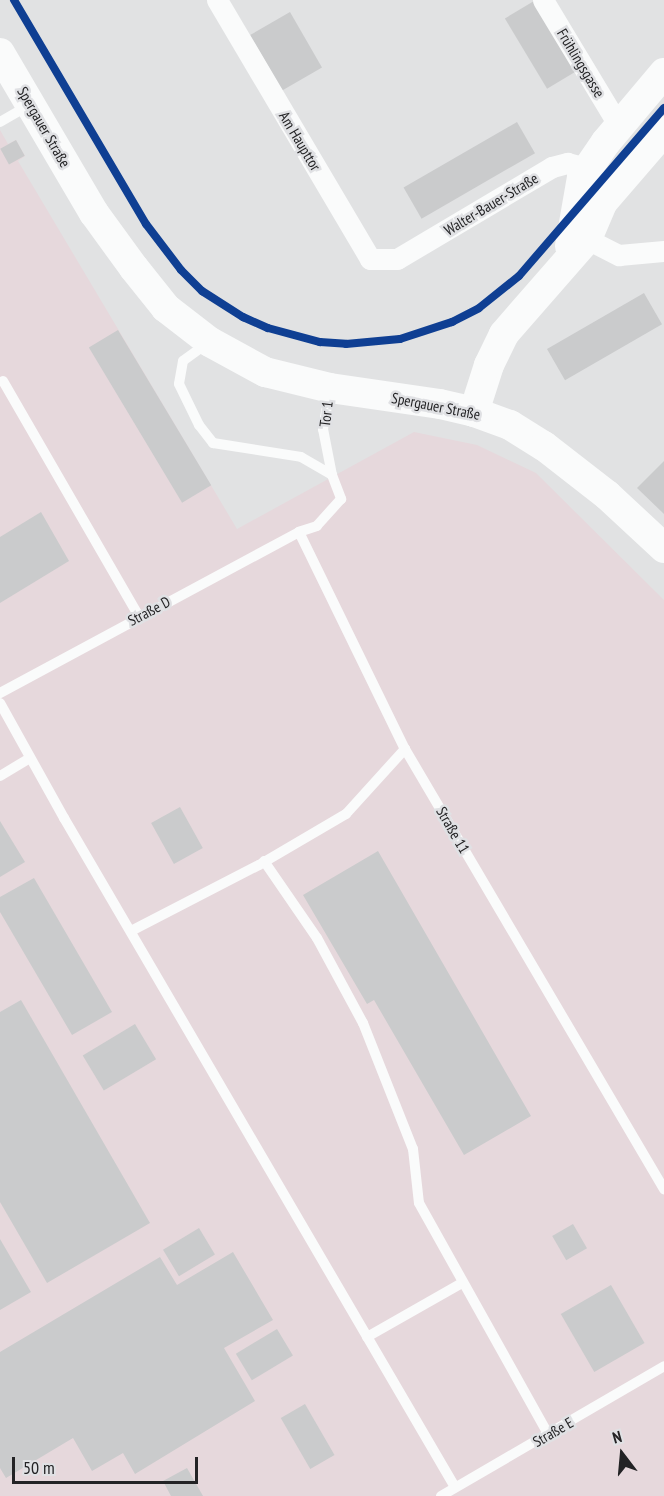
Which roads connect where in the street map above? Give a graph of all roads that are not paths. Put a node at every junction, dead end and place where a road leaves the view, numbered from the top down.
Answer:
1 (217, 0) edge
2 (543, 0) edge
3 (0, 53) edge
4 (664, 73) edge
5 (31, 104) junction
6 (0, 122) edge
7 (619, 126) junction
8 (664, 131) edge
9 (588, 168) junction
10 (587, 239) junction
11 (664, 251) edge
12 (397, 259) joint
13 (567, 260) junction
14 (207, 339) junction
15 (3, 381) dead end
16 (330, 388) junction
17 (474, 412) junction
18 (332, 475) junction
19 (299, 532) junction
20 (664, 549) edge
21 (139, 616) junction
22 (0, 693) edge
23 (0, 703) edge
24 (405, 748) junction
25 (30, 758) junction
26 (0, 776) edge
27 (264, 861) junction
28 (131, 931) junction
29 (664, 1189) edge
30 (462, 1283) junction
31 (368, 1337) junction
32 (664, 1366) edge
33 (548, 1434) junction
34 (456, 1487) junction
35 (441, 1496) edge

1 - 12 street, Am Haupttor
2 - 7 street, Frühlingsgasse
3 - 5 main road, Spergauer Straße
4 - 7 main road
5 - 6 lane
5 - 14 main road, Spergauer Straße
7 - 9 main road
8 - 10 main road
9 - 12 street, Walter-Bauer-Straße
9 - 13 main road
10 - 11 street
10 - 13 main road
13 - 17 main road
14 - 16 main road, Spergauer Straße
14 - 18 lane
15 - 21 lane
16 - 17 main road, Spergauer Straße
16 - 18 lane, Tor 1
17 - 20 main road, Spergauer Straße
18 - 19 lane
19 - 21 lane, Straße D
19 - 24 lane, Straße 11
21 - 22 lane, Straße D
23 - 25 lane
24 - 27 lane
24 - 29 lane, Straße 11
25 - 26 lane
25 - 28 lane
27 - 28 lane
27 - 30 lane
28 - 31 lane
30 - 31 lane
30 - 33 lane
31 - 34 lane
32 - 33 lane, Straße E
33 - 34 lane, Straße E
34 - 35 lane, Straße E

